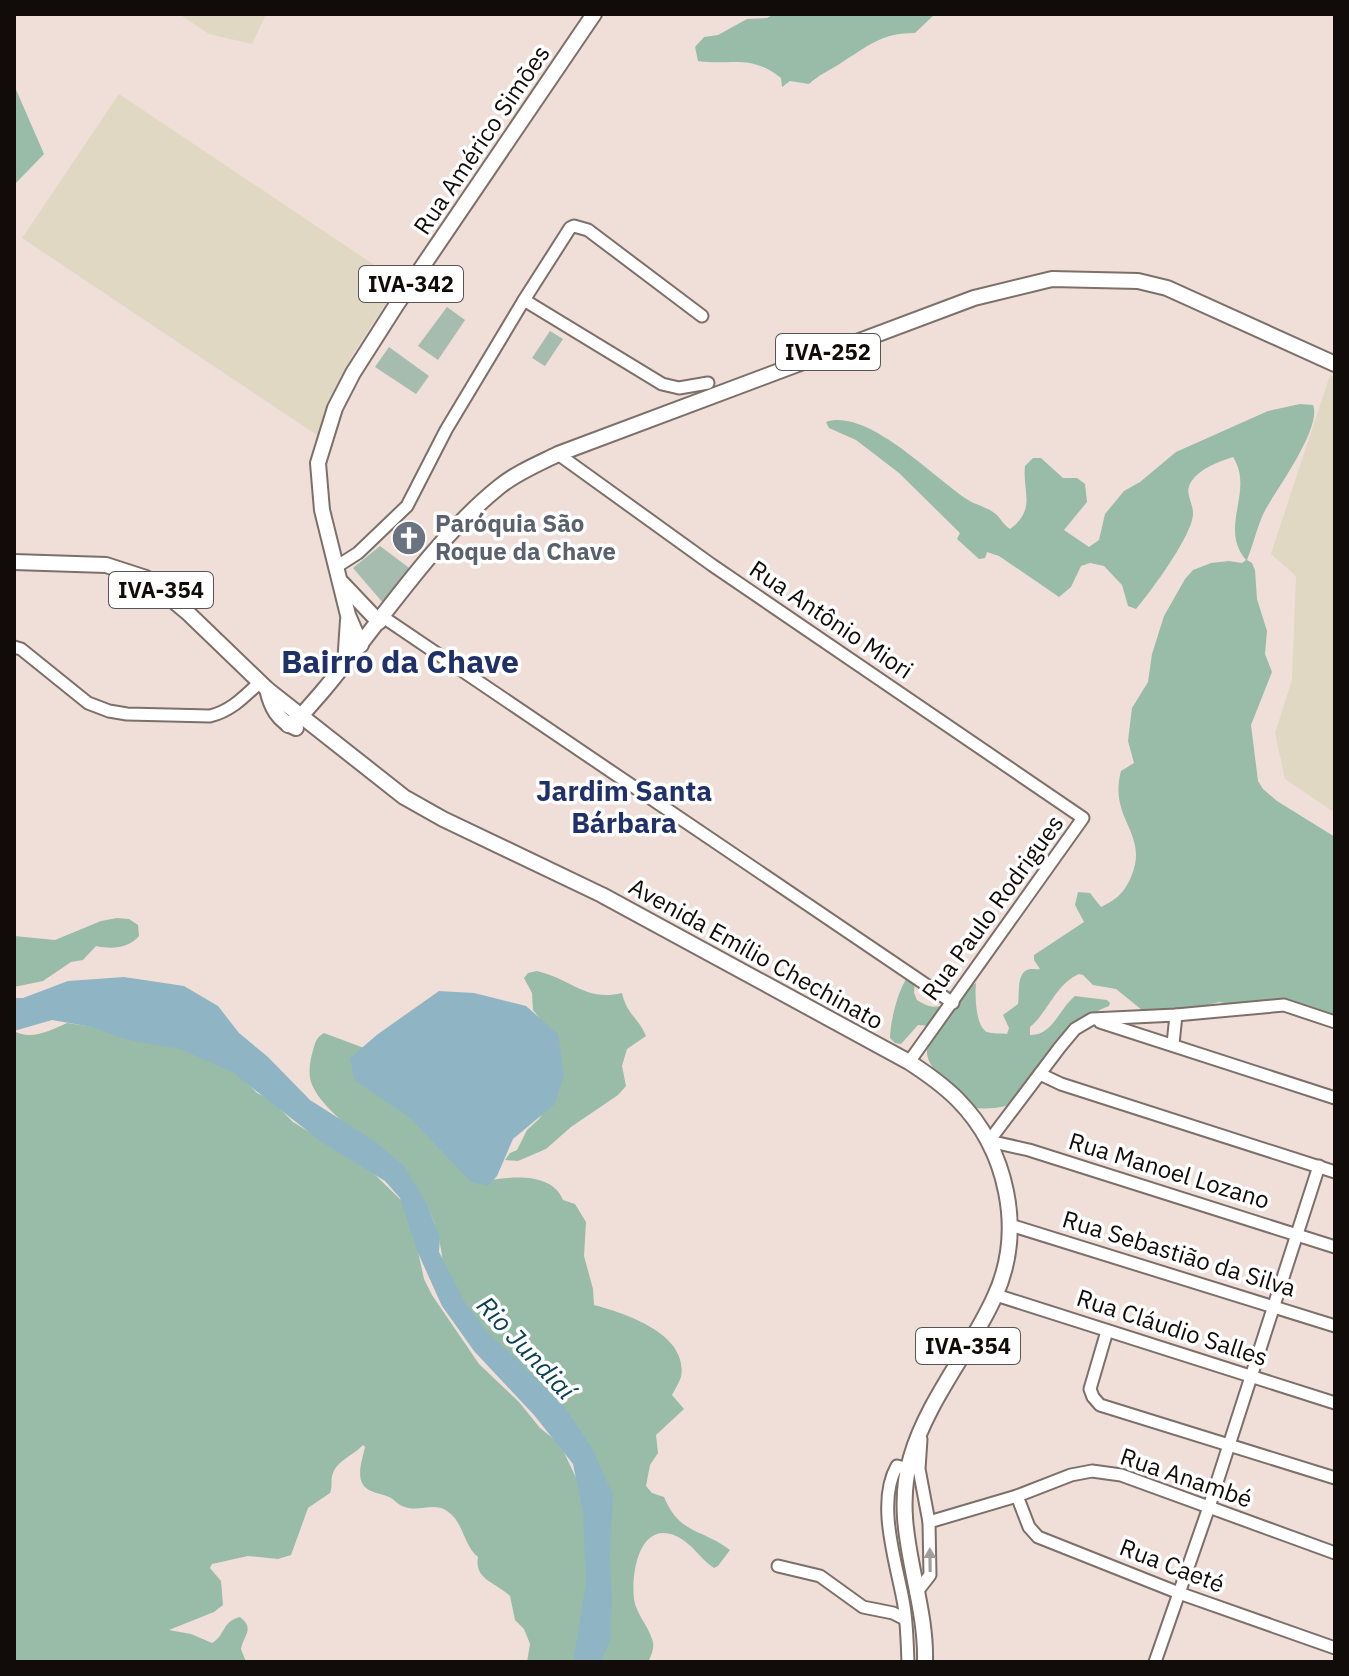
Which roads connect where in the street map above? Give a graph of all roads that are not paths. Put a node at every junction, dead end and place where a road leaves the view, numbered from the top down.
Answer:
1 (594, 14) edge
2 (524, 300) junction
3 (702, 316) dead end
4 (1335, 364) edge
5 (708, 383) dead end
6 (558, 454) junction
7 (17, 563) edge
8 (336, 567) junction
9 (341, 583) junction
10 (348, 615) junction
11 (381, 620) junction
12 (361, 645) junction
13 (14, 647) edge
14 (345, 665) junction
15 (264, 686) junction
16 (295, 720) junction
17 (1083, 818) joint
18 (953, 1003) junction
19 (1176, 1015) junction
20 (1092, 1019) junction
21 (1335, 1022) edge
22 (1173, 1044) junction
23 (909, 1062) junction
24 (1040, 1074) junction
25 (1335, 1098) edge
26 (989, 1141) junction
27 (1319, 1166) junction
28 (1335, 1172) edge
29 (1010, 1225) junction
30 (1297, 1234) junction
31 (1335, 1247) edge
32 (996, 1295) junction
33 (1273, 1307) junction
34 (1335, 1326) edge
35 (1107, 1331) junction
36 (1250, 1376) junction
37 (1335, 1403) edge
38 (922, 1432) junction
39 (1227, 1446) junction
40 (909, 1469) junction
41 (1335, 1478) edge
42 (1017, 1496) junction
43 (1209, 1507) junction
44 (929, 1522) junction
45 (1335, 1553) edge
46 (778, 1566) dead end
47 (916, 1593) junction
48 (1179, 1593) junction
49 (905, 1619) junction
50 (1335, 1648) edge
51 (908, 1662) edge
52 (925, 1662) edge
53 (1155, 1662) edge

1 - 8 main road, Rua Américo Simões / IVA-342
2 - 3 street
2 - 5 street
2 - 8 street
4 - 6 main road, IVA-252
6 - 11 main road, IVA-252
6 - 17 street, Rua Antônio Miori
7 - 15 main road, IVA-354
8 - 9 main road, Rua Américo Simões / IVA-342
9 - 10 main road, Rua Américo Simões
9 - 11 main road
10 - 12 main road, Rua Américo Simões
10 - 14 main road
11 - 12 main road, IVA-252
11 - 18 street
12 - 14 main road, IVA-252
13 - 15 street
14 - 16 main road, IVA-252
15 - 16 main road, Avenida Emílio Chechinato
16 - 23 main road, Avenida Emílio Chechinato / IVA-354
17 - 18 street, Rua Paulo Rodrigues
18 - 23 street, Rua Paulo Rodrigues
19 - 20 street
19 - 21 street
19 - 22 street
20 - 22 street
20 - 24 street
22 - 25 street
23 - 26 main road, Avenida Emílio Chechinato / IVA-354
24 - 26 street
24 - 27 street
26 - 29 main road, Avenida Emílio Chechinato / IVA-354
26 - 30 street, Rua Manoel Lozano
27 - 28 street
27 - 30 street
29 - 32 main road, Avenida Emílio Chechinato / IVA-354
29 - 33 street, Rua Sebastião da Silva
30 - 31 street, Rua Manoel Lozano
30 - 33 street
32 - 35 street, Rua Cláudio Salles
32 - 38 main road, Avenida Emílio Chechinato / IVA-354
33 - 34 street, Rua Sebastião da Silva
33 - 36 street
35 - 36 street, Rua Cláudio Salles
35 - 39 street
36 - 37 street, Rua Cláudio Salles
36 - 39 street
38 - 40 main road, Avenida Emílio Chechinato / IVA-354
38 - 44 street
39 - 41 street
39 - 43 street
40 - 47 main road, Avenida Emílio Chechinato / IVA-354
40 - 49 street
42 - 43 street, Rua Anambé
42 - 44 street, Rua Anambé
42 - 48 street, Rua Caeté
43 - 45 street, Rua Anambé
43 - 48 street
47 -> 44 street
46 - 49 street
47 - 52 main road, Avenida Emílio Chechinato / IVA-354
48 - 50 street, Rua Caeté
48 - 53 street
49 - 51 street

